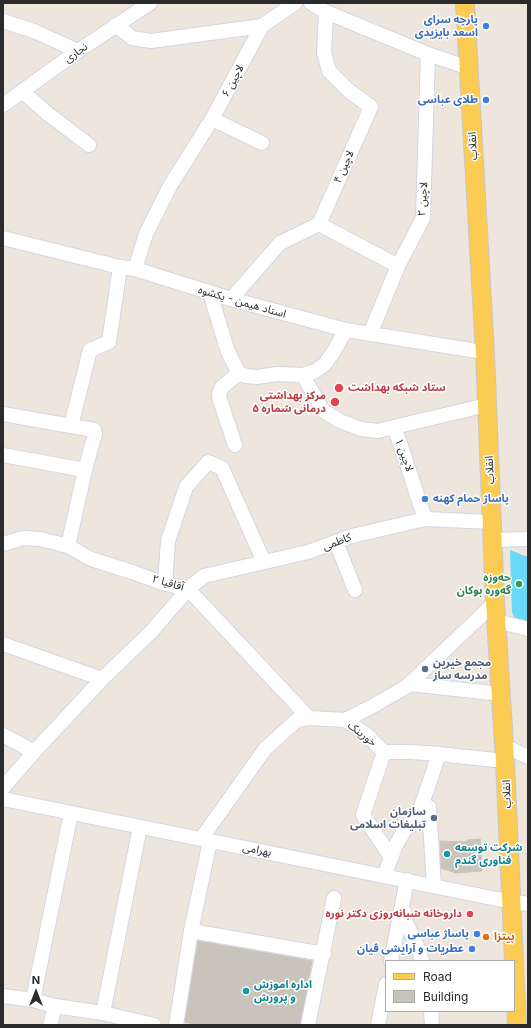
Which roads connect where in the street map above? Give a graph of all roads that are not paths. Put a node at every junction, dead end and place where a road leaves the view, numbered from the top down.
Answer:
1 (150, 3) edge
2 (295, 3) edge
3 (311, 3) edge
4 (465, 3) edge
5 (326, 12) junction
6 (3, 21) edge
7 (116, 25) junction
8 (262, 26) junction
9 (78, 51) junction
10 (428, 54) junction
11 (469, 68) junction
12 (22, 91) junction
13 (3, 105) edge
14 (212, 119) junction
15 (262, 143) dead end
16 (89, 145) dead end
17 (319, 224) junction
18 (3, 238) edge
19 (398, 266) junction
20 (120, 267) junction
21 (134, 269) junction
22 (210, 293) junction
23 (231, 299) junction
24 (346, 330) junction
25 (370, 334) junction
26 (485, 353) junction
27 (239, 373) junction
28 (304, 375) junction
29 (487, 405) junction
30 (3, 414) edge
31 (71, 426) junction
32 (394, 427) junction
33 (235, 445) dead end
34 (3, 455) edge
35 (84, 470) junction
36 (425, 519) junction
37 (492, 522) junction
38 (528, 539) edge
39 (493, 540) junction
40 (336, 542) junction
41 (3, 544) edge
42 (68, 546) junction
43 (264, 562) junction
44 (165, 584) junction
45 (188, 589) junction
46 (355, 590) dead end
47 (495, 601) junction
48 (496, 621) junction
49 (528, 629) edge
50 (3, 644) edge
51 (102, 679) junction
52 (406, 687) junction
53 (501, 694) junction
54 (309, 718) junction
55 (345, 720) junction
56 (3, 736) edge
57 (34, 752) junction
58 (384, 752) junction
59 (439, 754) junction
60 (505, 754) junction
61 (528, 757) edge
62 (3, 788) edge
63 (3, 799) edge
64 (430, 807) dead end
65 (71, 813) junction
66 (140, 827) junction
67 (205, 840) junction
68 (391, 857) junction
69 (384, 876) junction
70 (407, 880) junction
71 (434, 886) junction
72 (334, 898) dead end
73 (520, 903) edge
74 (402, 905) junction
75 (191, 931) junction
76 (324, 954) junction
77 (391, 960) edge
78 (422, 960) edge
79 (514, 960) edge
80 (515, 983) edge
81 (385, 989) edge
82 (3, 996) edge
83 (33, 1000) junction
84 (55, 1006) junction
85 (431, 1012) edge
86 (103, 1013) junction
87 (50, 1025) edge
88 (154, 1025) edge
89 (176, 1025) edge
90 (308, 1025) edge
91 (378, 1025) edge
92 (432, 1025) edge
93 (517, 1025) edge

1 - 7 street, نجاری
2 - 8 street
3 - 5 street
4 - 11 main road, انقلاب
5 - 10 street
5 - 17 street, لاچین ۴
6 - 9 street
7 - 8 street
7 - 9 street, نجاری
8 - 14 street, لاچین ۶
9 - 12 street, نجاری
10 - 11 street
10 - 19 street, لاچین ۲
11 - 26 main road, انقلاب
12 - 13 street, نجاری
12 - 16 street
14 - 15 street
14 - 21 street, لاچین ۶
17 - 19 street
17 - 23 street
18 - 20 street, استاد هیمن - یکشوه
19 - 25 street, لاچین ۲
20 - 21 street, استاد هیمن - یکشوه
20 - 31 street
21 - 22 street, استاد هیمن - یکشوه
22 - 23 street, استاد هیمن - یکشوه
22 - 27 street
23 - 24 street, استاد هیمن - یکشوه
24 - 25 street, استاد هیمن - یکشوه
24 - 28 street
25 - 26 street, استاد هیمن - یکشوه
26 - 29 main road, انقلاب
27 - 28 street
27 - 33 street
28 - 32 street, لاچین ۱
29 - 32 street
29 - 37 main road, انقلاب
30 - 31 street
31 - 35 street
32 - 36 street, لاچین ۱
34 - 35 street
35 - 42 street
36 - 37 street, کاظمی
36 - 40 street, کاظمی
37 - 39 main road, انقلاب
38 - 39 street
39 - 47 main road, انقلاب
40 - 43 street, کاظمی
40 - 46 street
41 - 42 street, آقاقیا ۲
42 - 44 street, آقاقیا ۲
43 - 44 street
43 - 45 street, کاظمی
44 - 45 street, آقاقیا ۲
45 - 51 street, کاظمی
45 - 54 street, آقاقیا ۲
47 - 48 main road, انقلاب
47 - 52 street
48 - 49 street
48 - 53 main road, انقلاب
50 - 51 street
51 - 57 street, کاظمی
52 - 53 street
52 - 55 street
53 - 60 main road, انقلاب
54 - 55 street, خورینک
54 - 67 street, خورینک
55 - 58 street, خورینک
56 - 57 street
57 - 62 street, کاظمی
58 - 59 street, خورینک
58 - 68 street
59 - 60 street, خورینک
59 - 68 street
60 - 61 street, خورینک
60 - 73 main road, انقلاب
63 - 65 street, بهرامی
64 - 71 street
65 - 66 street, بهرامی
65 - 83 street
66 - 67 street, بهرامی
66 - 86 street
67 - 69 street, بهرامی
67 - 75 street
68 - 69 street
69 - 70 street, بهرامی
70 - 71 street, بهرامی
70 - 74 street
71 - 73 street, بهرامی
72 - 76 street
73 - 79 main road, انقلاب
74 - 77 street
74 - 78 street
75 - 76 street
75 - 89 street
76 - 90 street
80 - 93 main road, انقلاب
81 - 91 street
82 - 83 street
83 - 84 street
84 - 86 street
84 - 87 street
85 - 92 street
86 - 88 street

